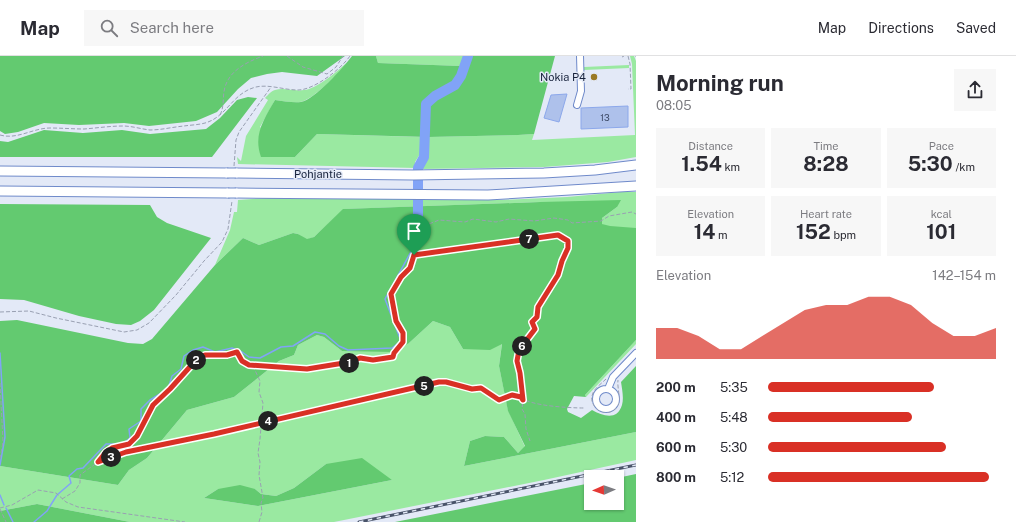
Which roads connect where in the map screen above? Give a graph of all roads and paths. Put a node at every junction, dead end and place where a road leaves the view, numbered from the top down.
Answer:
1 (263, 56) edge
2 (287, 56) edge
3 (343, 56) edge
4 (350, 56) edge
5 (580, 56) edge
6 (628, 56) edge
7 (340, 61) junction
8 (338, 68) junction
9 (271, 87) junction
10 (628, 89) dead end
11 (576, 106) dead end
12 (218, 117) junction
13 (0, 135) edge
14 (636, 165) edge
15 (0, 171) edge
16 (232, 172) junction
17 (636, 186) edge
18 (0, 191) edge
19 (232, 195) junction
20 (636, 214) edge
21 (414, 255) junction
22 (0, 312) edge
23 (636, 353) edge
24 (252, 365) junction
25 (0, 383) edge
26 (608, 389) dead end
27 (523, 400) junction
28 (584, 408) dead end
29 (262, 423) junction
30 (530, 441) dead end
31 (0, 459) edge
32 (98, 462) junction
33 (62, 499) junction
34 (0, 508) edge
35 (6, 522) edge
36 (185, 522) edge
37 (259, 522) edge

1 - 12 path
2 - 7 path
3 - 7 path
4 - 8 path
5 - 11 street
6 - 10 path
7 - 8 path
8 - 9 path
9 - 12 path
9 - 16 path
12 - 13 path
14 - 16 highway, Pohjantie
15 - 16 highway, Pohjantie
17 - 19 highway, Pohjantie
18 - 19 highway, Pohjantie
19 - 22 path
20 - 21 path
21 - 24 path
21 - 27 path
23 - 26 street
24 - 29 path
24 - 32 path
25 - 31 path
27 - 28 path
27 - 29 path
27 - 30 path
29 - 32 path
29 - 37 path
32 - 33 path
33 - 34 path
33 - 36 path
34 - 35 path

